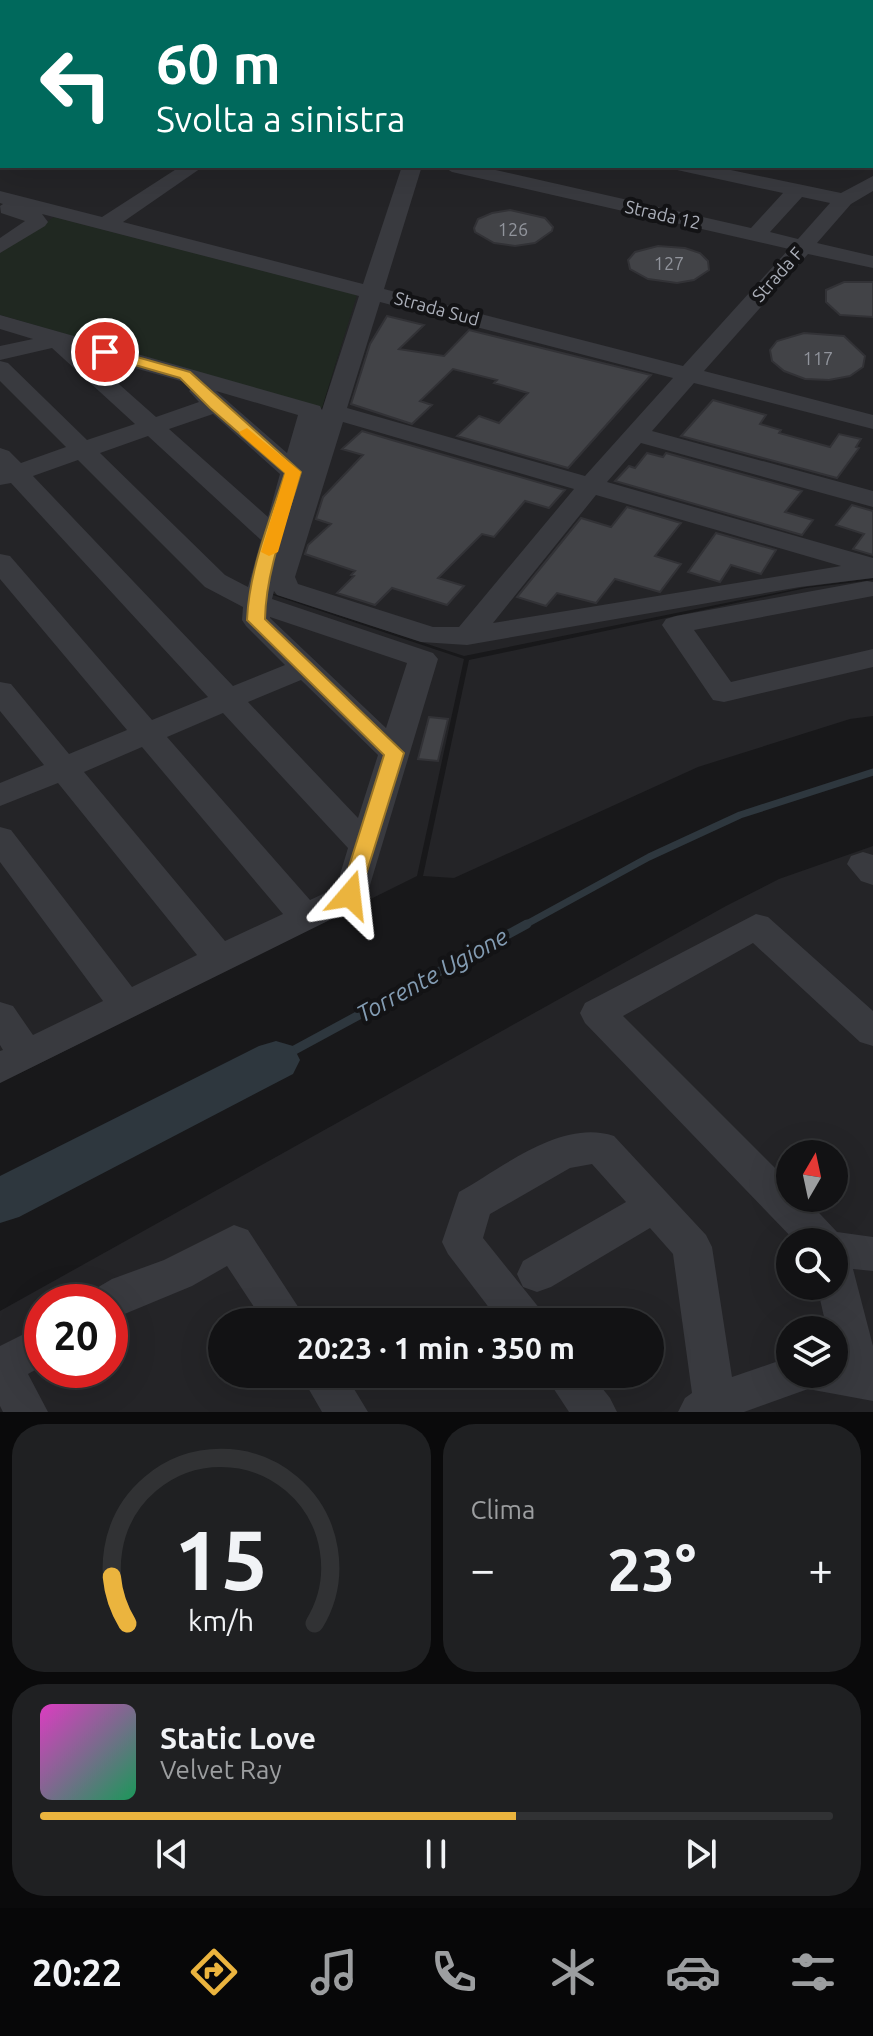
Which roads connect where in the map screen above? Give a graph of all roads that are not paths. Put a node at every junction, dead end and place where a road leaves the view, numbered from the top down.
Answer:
1 (191, 168) edge
2 (411, 168) edge
3 (461, 168) edge
4 (722, 170) edge
5 (873, 182) edge
6 (797, 190) junction
7 (0, 197) edge
8 (844, 200) junction
9 (0, 207) edge
10 (106, 224) junction
11 (755, 236) junction
12 (803, 246) junction
13 (0, 247) edge
14 (873, 262) edge
15 (371, 290) junction
16 (0, 322) edge
17 (53, 337) junction
18 (0, 353) edge
19 (0, 368) edge
20 (687, 374) junction
21 (185, 375) junction
22 (215, 405) junction
23 (335, 412) junction
24 (873, 422) edge
25 (151, 427) junction
26 (634, 434) junction
27 (83, 450) junction
28 (5, 469) edge
29 (293, 472) junction
30 (591, 484) junction
31 (873, 499) edge
32 (273, 536) junction
33 (0, 562) edge
34 (873, 568) edge
35 (873, 588) edge
36 (257, 603) junction
37 (467, 636) junction
38 (873, 658) edge
39 (303, 668) junction
40 (0, 691) edge
41 (227, 700) junction
42 (147, 733) junction
43 (394, 753) junction
44 (62, 769) junction
45 (0, 795) edge
46 (0, 838) edge
47 (365, 846) junction
48 (305, 917) junction
49 (220, 959) junction
50 (126, 1006) junction
51 (0, 1016) edge
52 (873, 1032) edge
53 (13, 1061) edge
54 (654, 1206) junction
55 (808, 1228) edge
56 (848, 1251) edge
57 (873, 1254) edge
58 (537, 1274) dead end
59 (128, 1292) edge
60 (843, 1300) edge
61 (278, 1308) edge
62 (514, 1308) edge
63 (24, 1355) edge
64 (1, 1368) edge
65 (867, 1380) edge
66 (776, 1383) edge
67 (330, 1388) edge
68 (576, 1388) edge
69 (711, 1409) edge
70 (26, 1412) edge
71 (346, 1412) edge
72 (595, 1412) edge

1 - 10 lane
2 - 15 lane
3 - 11 lane, Strada 12
4 - 6 lane
5 - 8 lane, Strada F
6 - 8 lane
6 - 11 lane
7 - 10 lane, Strada Sud
8 - 12 lane, Strada F
9 - 13 lane
10 - 15 lane, Strada Sud
11 - 12 lane, Strada 12
12 - 14 lane, Strada 12
12 - 20 lane, Strada F
15 - 20 lane, Strada Sud
15 - 23 lane
16 - 17 lane
17 - 18 lane
17 - 21 lane
17 - 25 lane
19 - 27 lane
20 - 24 lane, Strada Sud
20 - 26 lane, Strada F
21 - 22 lane
21 - 29 lane
22 - 25 lane
22 - 29 lane
23 - 30 lane
23 - 37 lane
25 - 27 lane
25 - 32 lane
26 - 30 lane, Strada F
26 - 31 lane
27 - 28 lane
27 - 36 lane
28 - 41 lane
29 - 32 lane
30 - 34 lane
30 - 37 lane, Strada F
32 - 36 lane
33 - 42 lane
34 - 37 lane
35 - 38 lane
36 - 39 lane
36 - 43 lane
39 - 41 lane
39 - 43 lane
40 - 44 lane
41 - 42 lane
41 - 47 lane
42 - 44 lane
42 - 48 lane
43 - 47 lane
44 - 45 lane
44 - 49 lane
46 - 50 lane
47 - 48 lane
48 - 49 lane
49 - 50 lane
50 - 53 lane
51 - 53 lane
52 - 55 lane
54 - 58 lane
54 - 62 lane
54 - 69 lane
56 - 57 lane
59 - 61 lane
60 - 65 lane
63 - 64 lane
64 - 70 lane
66 - 69 lane
67 - 71 lane
68 - 72 lane

